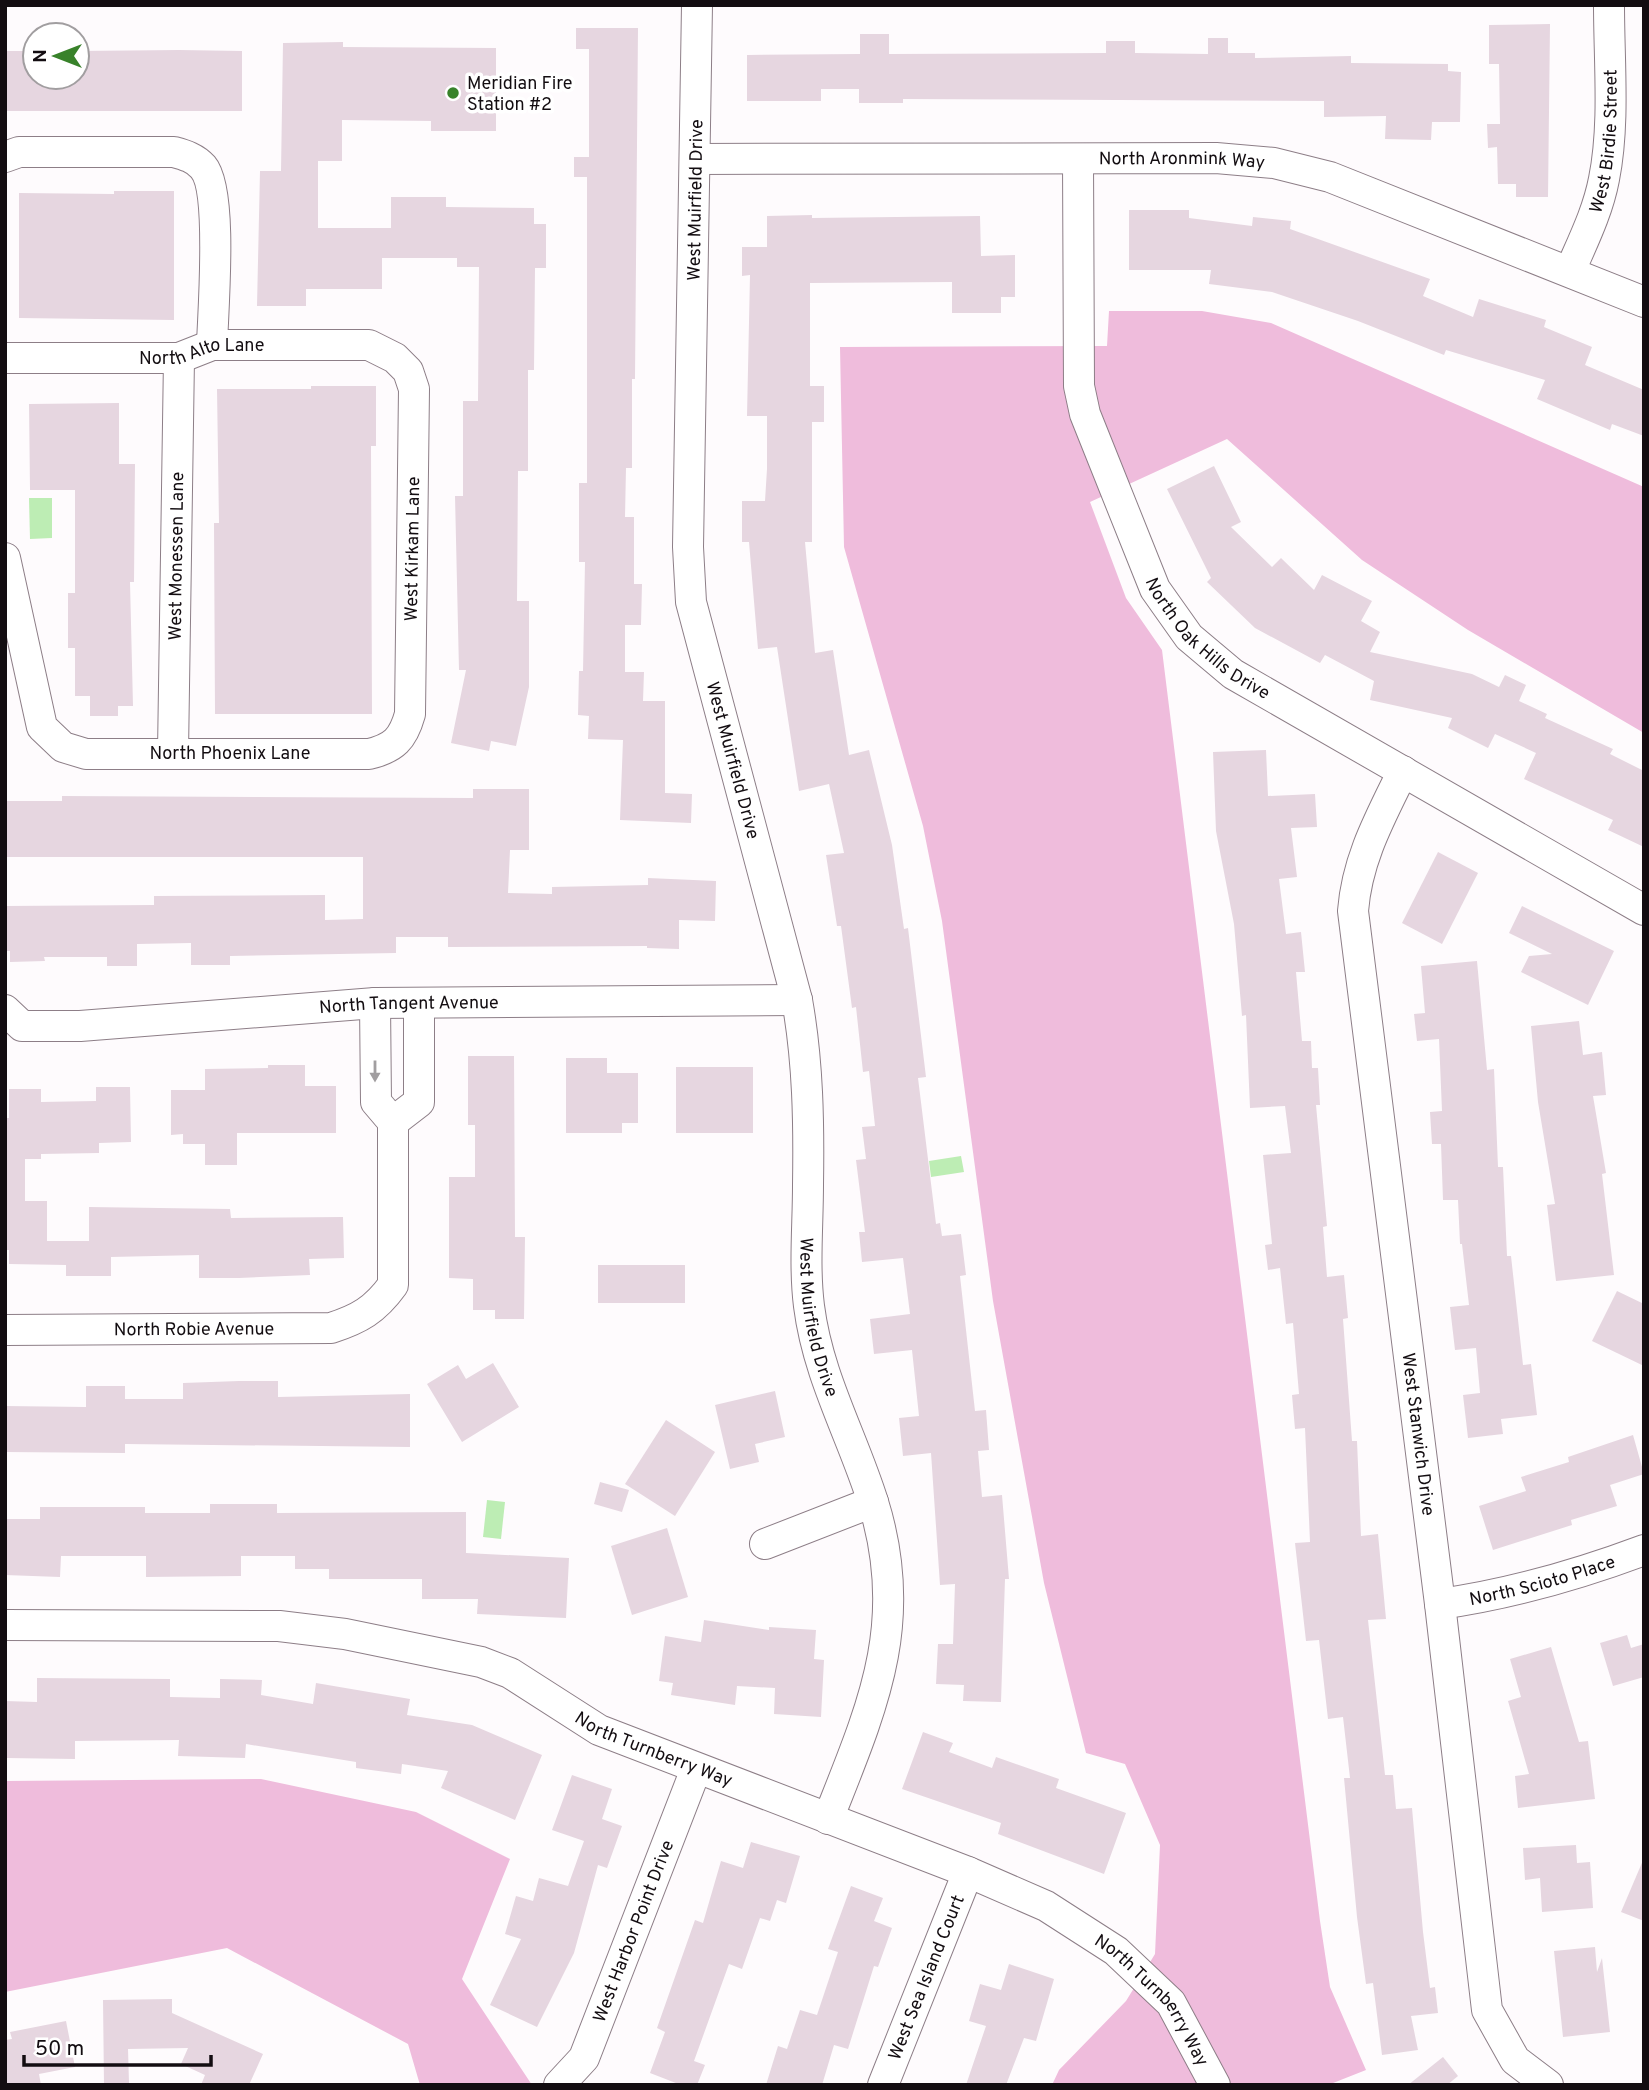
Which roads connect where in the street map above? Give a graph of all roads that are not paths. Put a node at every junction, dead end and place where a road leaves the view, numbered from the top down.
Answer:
1 (697, 5) edge
2 (1609, 5) edge
3 (5, 157) edge
4 (696, 159) junction
5 (1078, 160) junction
6 (1570, 271) junction
7 (1644, 302) edge
8 (212, 345) junction
9 (5, 358) edge
10 (179, 358) junction
11 (395, 358) joint
12 (5, 558) edge
13 (396, 744) joint
14 (173, 752) junction
15 (1403, 771) junction
16 (1644, 910) edge
17 (797, 1000) junction
18 (375, 1003) junction
19 (419, 1003) junction
20 (11, 1026) edge
21 (393, 1122) junction
22 (5, 1330) edge
23 (873, 1502) junction
24 (765, 1544) dead end
25 (1644, 1550) edge
26 (1440, 1604) junction
27 (5, 1626) edge
28 (696, 1769) junction
29 (828, 1819) junction
30 (968, 1872) junction
31 (559, 2085) edge
32 (883, 2085) edge
33 (1216, 2085) edge
34 (1548, 2085) edge

1 - 4 street, West Muirfield Drive
2 - 6 street, West Birdie Street
3 - 8 street
4 - 5 street, North Aronmink Way
4 - 17 street, West Muirfield Drive
5 - 6 street, North Aronmink Way
5 - 15 street, North Oak Hills Drive
6 - 7 street, North Aronmink Way
8 - 10 street, North Alto Lane
8 - 11 street, North Alto Lane
9 - 10 street, North Alto Lane
10 - 14 street, West Monessen Lane
11 - 13 street, West Kirkam Lane
12 - 14 street, North Phoenix Lane
13 - 14 street, North Phoenix Lane
15 - 16 street, North Oak Hills Drive
15 - 26 street, West Stanwich Drive
17 - 19 street, North Tangent Avenue
17 - 23 street, West Muirfield Drive
18 - 19 street, North Tangent Avenue
18 - 20 street, North Tangent Avenue
18 -> 21 street
19 - 21 street
21 - 22 street, North Robie Avenue
23 - 24 street
23 - 29 street, West Muirfield Drive
25 - 26 street, North Scioto Place
26 - 34 street, West Stanwich Drive
27 - 28 street, North Turnberry Way
28 - 29 street, North Turnberry Way
28 - 31 street, West Harbor Point Drive
29 - 30 street, North Turnberry Way
30 - 32 street, West Sea Island Court
30 - 33 street, North Turnberry Way

